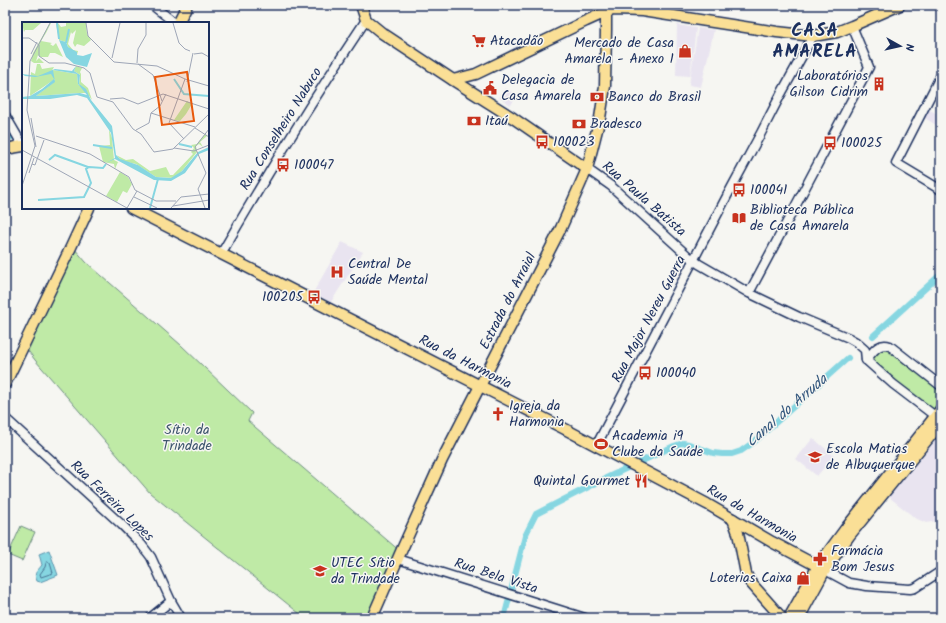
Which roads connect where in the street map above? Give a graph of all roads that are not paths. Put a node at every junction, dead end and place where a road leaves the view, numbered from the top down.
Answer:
1 (152, 5) edge
2 (187, 5) edge
3 (361, 5) edge
4 (900, 5) edge
5 (605, 8) edge
6 (641, 8) edge
7 (366, 20) junction
8 (175, 22) edge
9 (177, 22) edge
10 (852, 26) junction
11 (813, 36) junction
12 (476, 74) junction
13 (941, 75) edge
14 (453, 80) junction
15 (472, 92) junction
16 (5, 115) edge
17 (22, 144) edge
18 (22, 146) edge
19 (5, 149) edge
20 (587, 169) junction
21 (941, 190) edge
22 (89, 209) edge
23 (133, 209) edge
24 (221, 254) junction
25 (694, 261) junction
26 (749, 293) junction
27 (866, 360) junction
28 (5, 384) edge
29 (480, 385) junction
30 (941, 386) edge
31 (939, 416) edge
32 (5, 418) edge
33 (596, 446) junction
34 (733, 519) junction
35 (398, 559) junction
36 (822, 568) junction
37 (941, 571) edge
38 (171, 601) junction
39 (150, 618) edge
40 (181, 618) edge
41 (372, 618) edge
42 (585, 618) edge
43 (782, 618) edge
44 (789, 618) edge
45 (799, 618) edge

1 - 8 street
2 - 9 main road
3 - 7 main road
4 - 10 main road
5 - 6 main road
5 - 12 main road
5 - 20 main road, Estrada do Arraial
6 - 11 main road
7 - 14 main road, Rua Paula Batista
7 - 24 street, Rua Conselheiro Nabuco
10 - 11 main road
10 - 26 street
11 - 25 street, Rua Major Nereu Guerra
12 - 14 main road
12 - 15 main road
13 - 21 street
14 - 15 main road, Rua Paula Batista
15 - 20 main road, Rua Paula Batista
16 - 17 street
18 - 19 main road
20 - 25 street, Rua Paula Batista
20 - 29 main road, Estrada do Arraial
22 - 28 main road
23 - 24 main road, Rua da Harmonia
24 - 29 main road, Rua da Harmonia
25 - 26 street, Rua Paula Batista
25 - 33 street, Rua Major Nereu Guerra
26 - 27 street, Rua Paula Batista
27 - 30 street
27 - 31 street
29 - 33 main road, Rua da Harmonia
29 - 35 main road, Estrada do Arraial
31 - 36 main road
32 - 38 street, Rua Ferreira Lopes
33 - 34 main road, Rua da Harmonia
34 - 36 main road, Rua da Harmonia
34 - 43 main road
35 - 41 main road, Estrada do Arraial
35 - 42 street, Rua Bela Vista
36 - 37 street
36 - 44 main road
36 - 45 main road
38 - 39 street
38 - 40 street, Rua Ferreira Lopes

